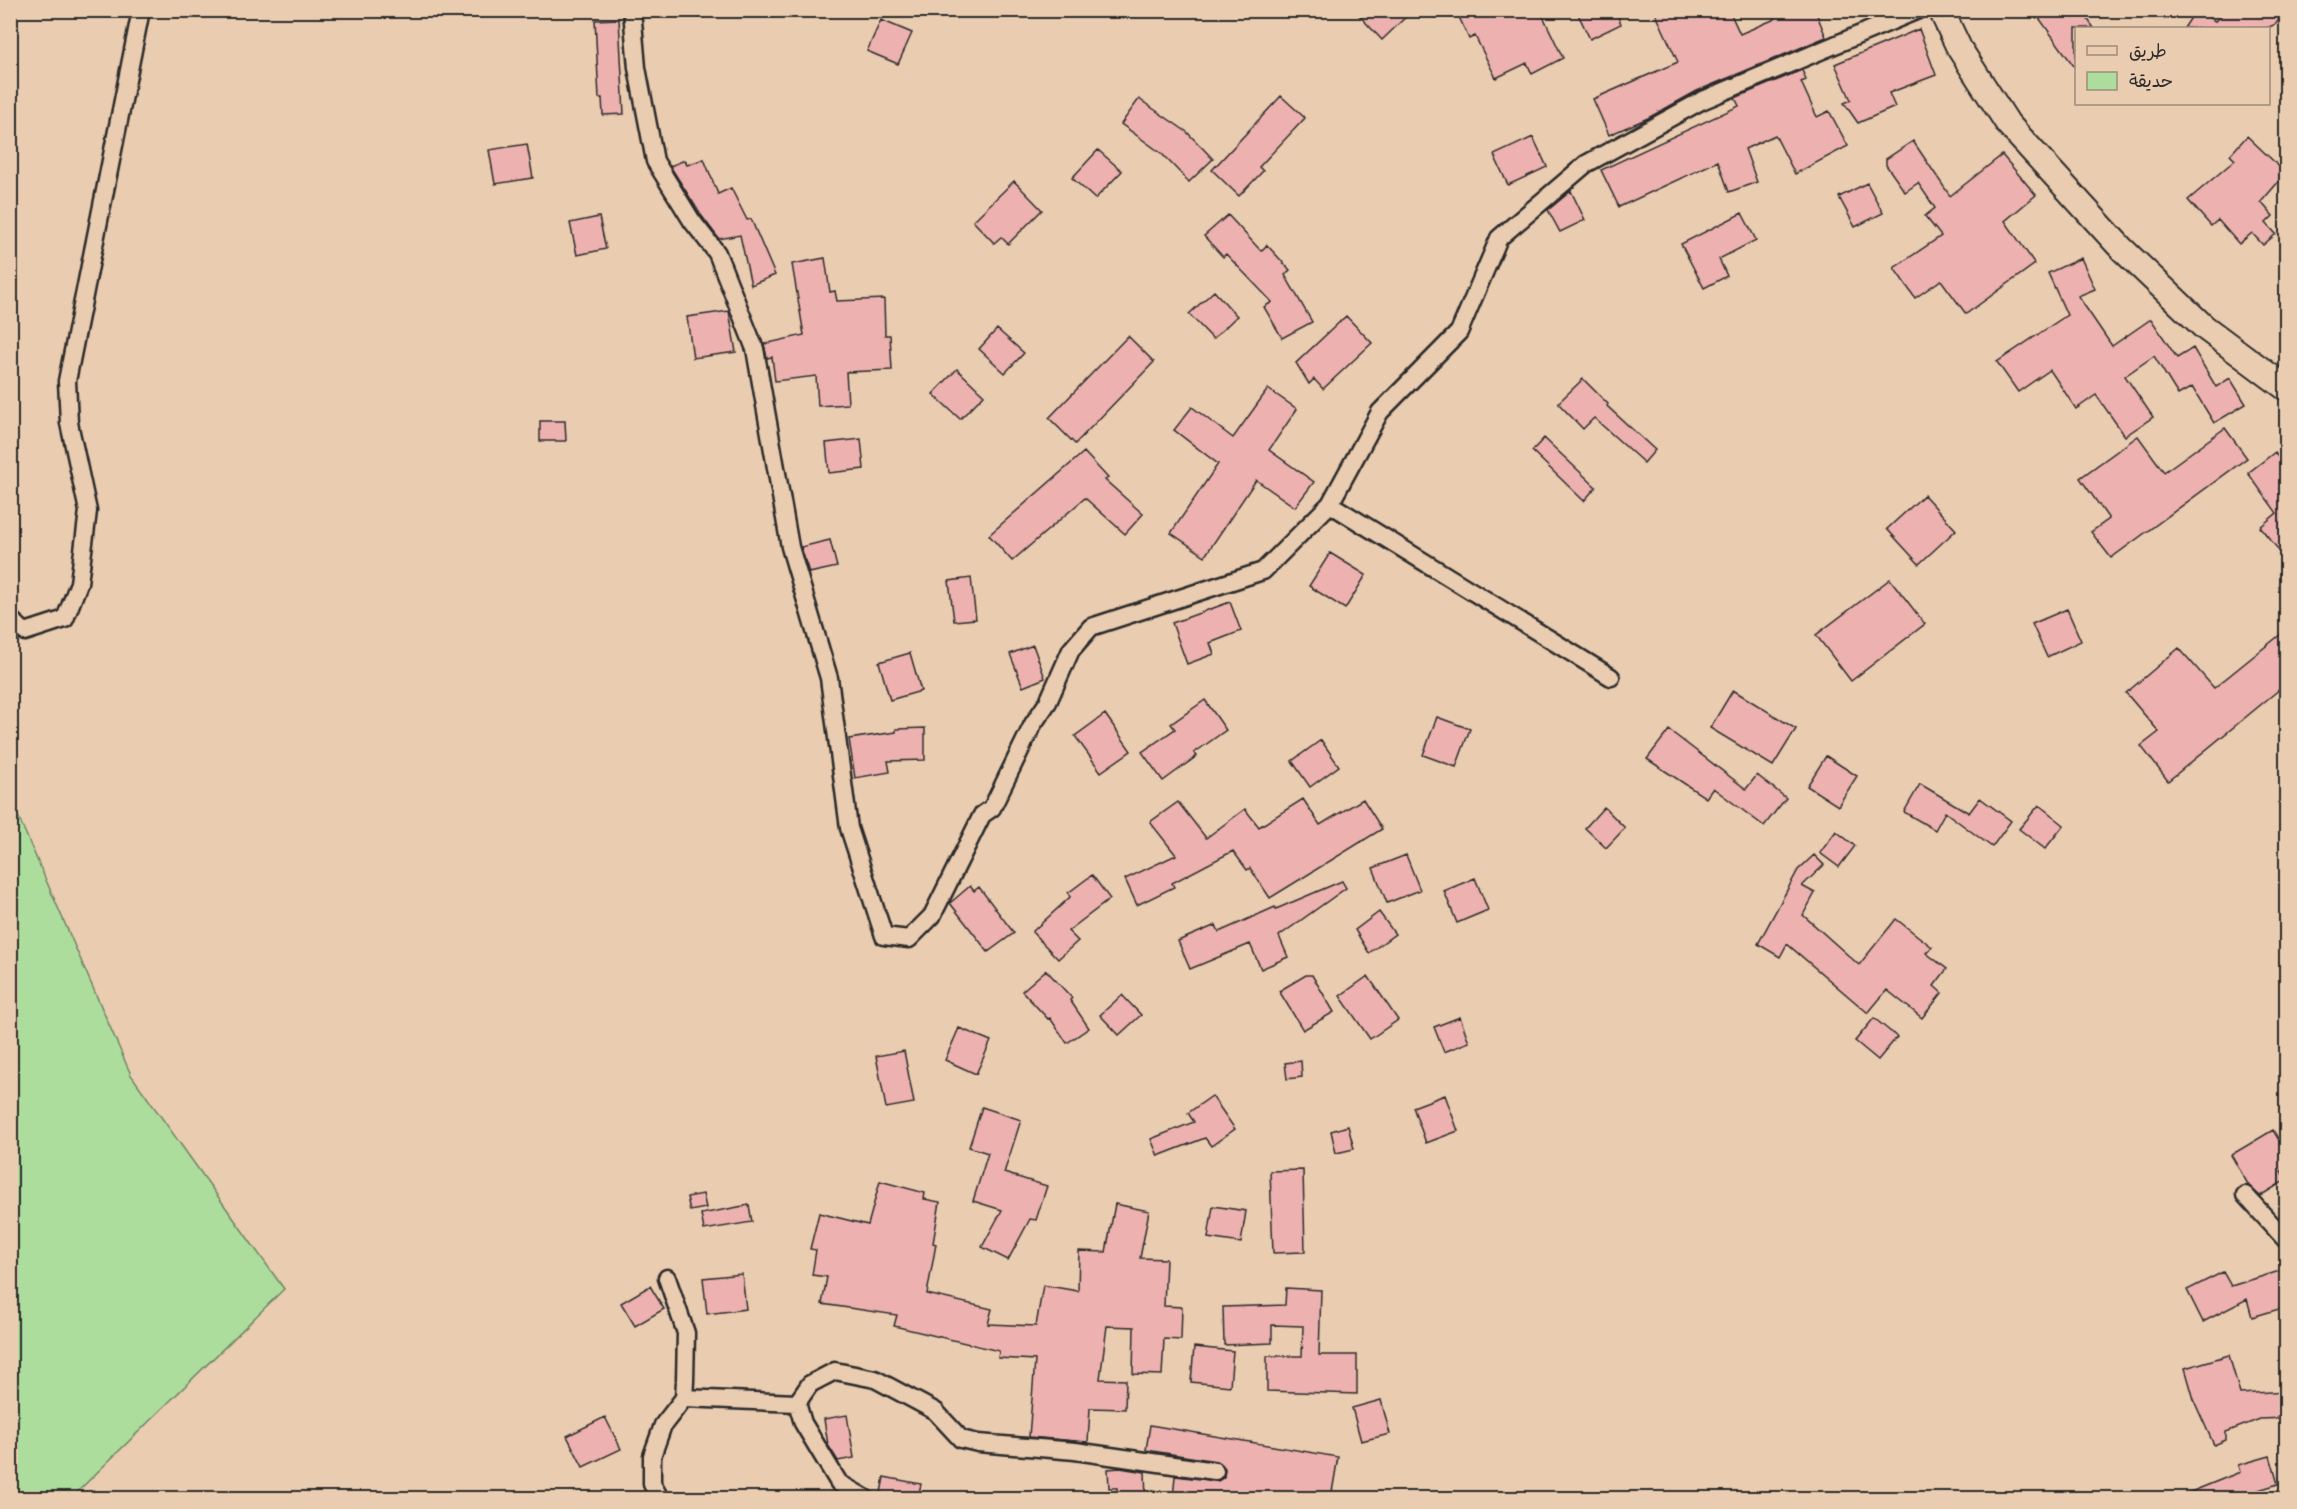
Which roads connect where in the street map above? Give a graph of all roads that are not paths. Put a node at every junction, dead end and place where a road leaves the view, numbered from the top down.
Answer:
1 (141, 10) edge
2 (632, 10) edge
3 (1918, 10) edge
4 (1941, 10) edge
5 (2286, 388) edge
6 (1330, 504) junction
7 (10, 619) edge
8 (1611, 677) dead end
9 (2245, 1195) dead end
10 (2286, 1240) edge
11 (667, 1278) dead end
12 (684, 1398) junction
13 (797, 1403) junction
14 (1215, 1471) dead end
15 (660, 1498) edge
16 (865, 1498) edge

1 - 7 street
2 - 6 street
3 - 6 street
4 - 5 street
6 - 8 street
9 - 10 street
11 - 12 street
12 - 13 street
12 - 15 street
13 - 14 street
13 - 16 street

